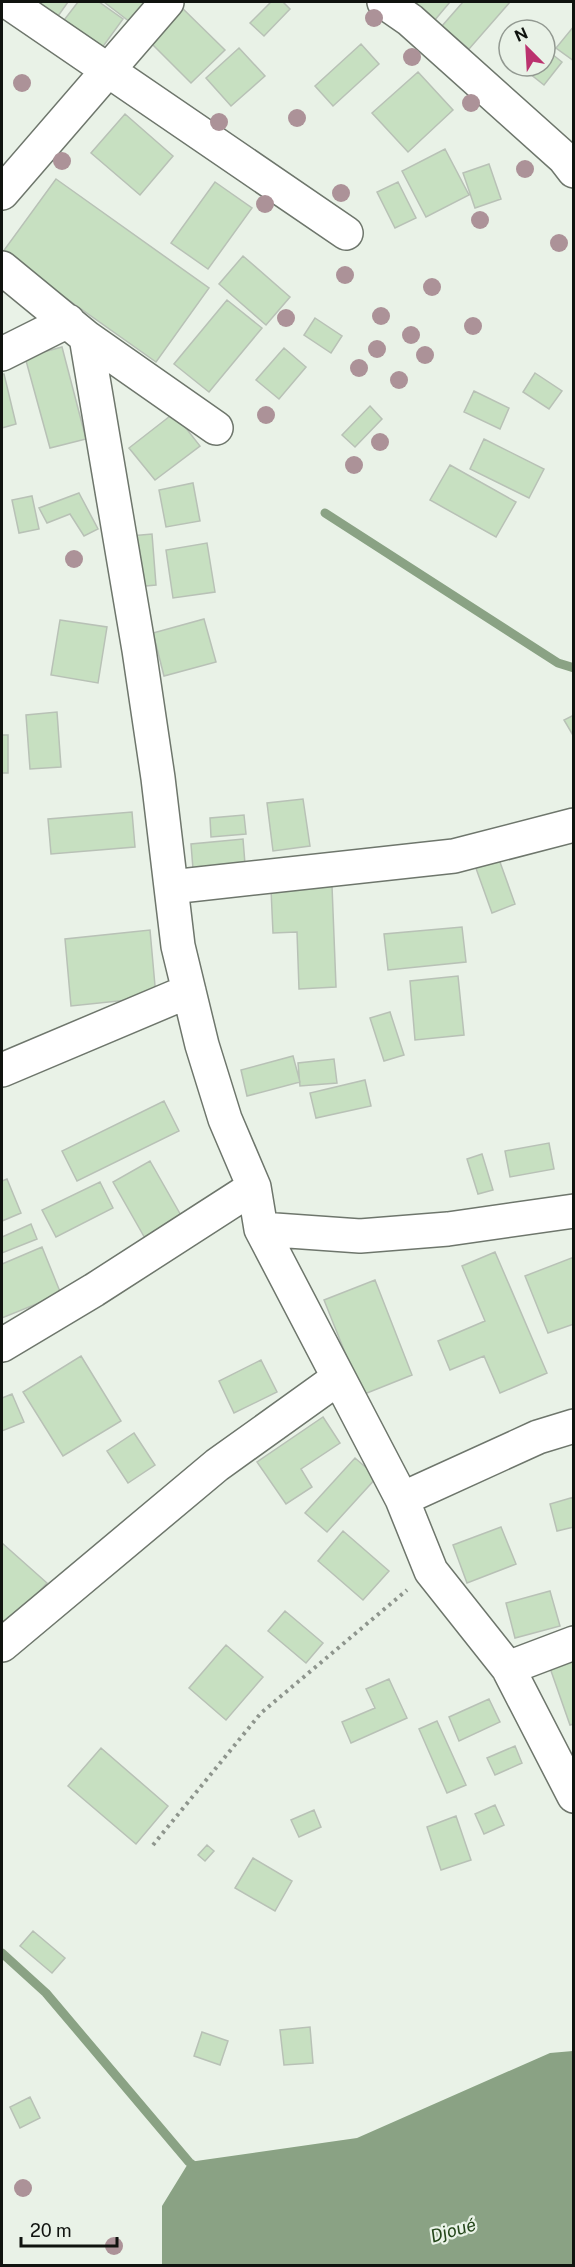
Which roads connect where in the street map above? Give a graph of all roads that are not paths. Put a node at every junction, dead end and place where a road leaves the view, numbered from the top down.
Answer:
1 (8, 2) edge
2 (167, 2) edge
3 (384, 2) edge
4 (107, 69) junction
5 (573, 171) edge
6 (2, 193) edge
7 (346, 233) dead end
8 (2, 268) edge
9 (77, 329) junction
10 (2, 354) edge
11 (216, 428) dead end
12 (573, 825) edge
13 (171, 887) junction
14 (189, 991) junction
15 (2, 1071) edge
16 (254, 1187) junction
17 (573, 1211) edge
18 (261, 1229) junction
19 (2, 1345) edge
20 (337, 1379) junction
21 (573, 1426) edge
22 (402, 1499) junction
23 (573, 1643) edge
24 (2, 1645) edge
25 (508, 1668) junction
26 (573, 1796) edge

1 - 4 street
2 - 4 street
3 - 5 street
4 - 6 street
4 - 7 street
8 - 9 street
9 - 10 street
9 - 11 street
9 - 13 street
12 - 13 street
13 - 14 street
14 - 15 street
14 - 16 street
16 - 18 street
16 - 19 street
17 - 18 street
18 - 20 street
20 - 22 street
20 - 24 street
21 - 22 street
22 - 25 street
23 - 25 street
25 - 26 street

